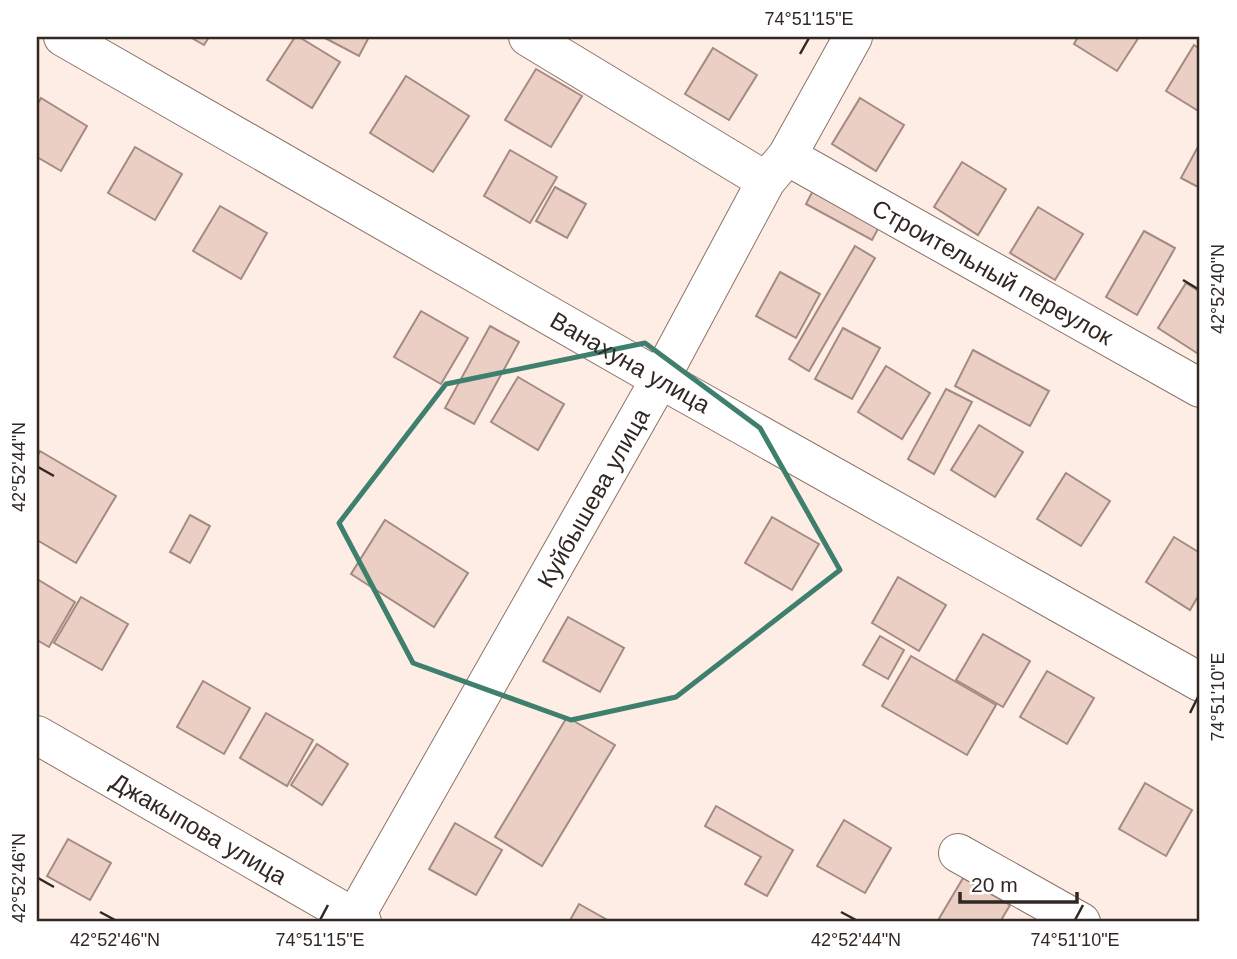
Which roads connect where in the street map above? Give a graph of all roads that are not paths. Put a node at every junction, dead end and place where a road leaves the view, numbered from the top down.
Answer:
1 (63, 37) edge
2 (528, 37) edge
3 (853, 37) edge
4 (776, 168) junction
5 (660, 379) junction
6 (1200, 388) edge
7 (1200, 682) edge
8 (37, 735) edge
9 (958, 853) dead end
10 (356, 921) edge
11 (1081, 922) edge

1 - 5 street, Ванахуна улица
2 - 4 street, Строительный переулок
3 - 4 street, Куйбышева улица
4 - 5 street, Куйбышева улица
4 - 6 street, Строительный переулок
5 - 7 street, Ванахуна улица
5 - 10 street, Куйбышева улица
8 - 10 street, Джакыпова улица
9 - 11 street

